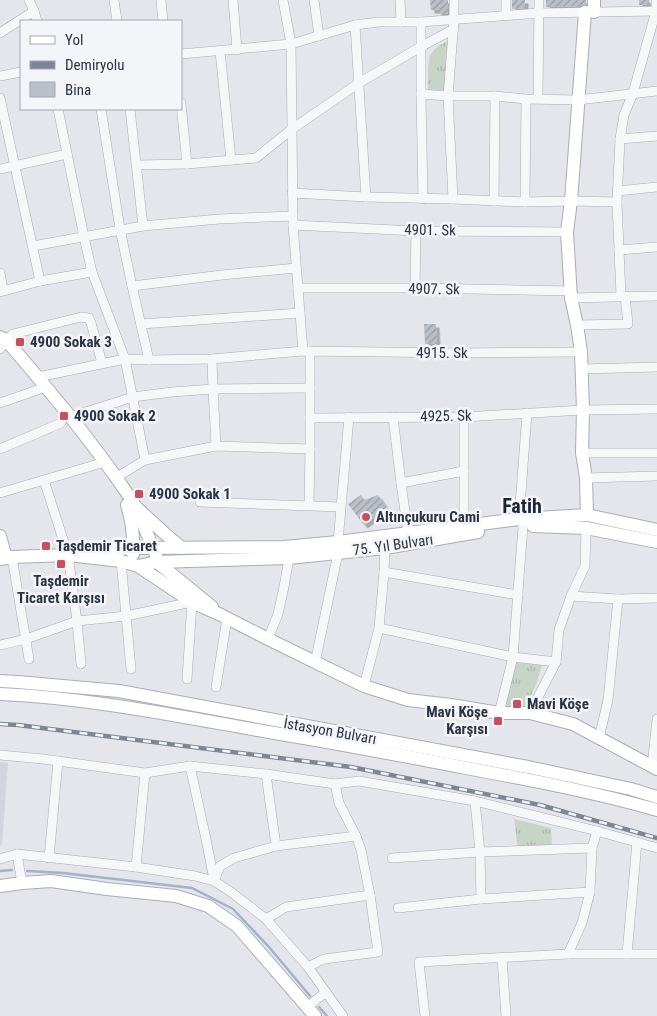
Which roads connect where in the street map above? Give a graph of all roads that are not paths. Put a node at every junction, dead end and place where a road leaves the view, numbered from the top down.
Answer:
1 (29, 0) edge
2 (114, 0) edge
3 (161, 0) edge
4 (232, 0) edge
5 (283, 0) edge
6 (314, 0) edge
7 (400, 0) edge
8 (454, 0) edge
9 (506, 0) edge
10 (539, 0) edge
11 (656, 0) edge
12 (591, 8) edge
13 (34, 11) junction
14 (656, 11) edge
15 (539, 13) junction
16 (506, 15) junction
17 (37, 20) edge
18 (117, 20) edge
19 (163, 20) edge
20 (401, 22) junction
21 (421, 22) junction
22 (454, 24) junction
23 (355, 25) junction
24 (0, 32) edge
25 (319, 36) junction
26 (290, 44) junction
27 (422, 46) junction
28 (237, 50) junction
29 (220, 51) junction
30 (182, 54) edge
31 (20, 72) edge
32 (0, 76) edge
33 (359, 83) junction
34 (657, 91) edge
35 (633, 93) junction
36 (421, 94) junction
37 (448, 96) junction
38 (495, 96) junction
39 (0, 98) edge
40 (538, 98) junction
41 (526, 99) junction
42 (578, 100) junction
43 (58, 110) edge
44 (101, 110) edge
45 (130, 110) edge
46 (182, 110) edge
47 (292, 129) junction
48 (657, 136) edge
49 (620, 139) junction
50 (67, 154) junction
51 (231, 160) junction
52 (187, 164) junction
53 (14, 165) junction
54 (137, 165) junction
55 (0, 169) edge
56 (657, 188) edge
57 (617, 191) junction
58 (292, 193) junction
59 (366, 197) junction
60 (423, 199) junction
61 (453, 199) junction
62 (494, 201) junction
63 (571, 201) junction
64 (526, 202) junction
65 (617, 202) junction
66 (293, 221) junction
67 (143, 226) junction
68 (120, 229) junction
69 (416, 231) junction
70 (567, 232) junction
71 (84, 237) junction
72 (33, 246) junction
73 (657, 247) edge
74 (619, 250) junction
75 (296, 268) junction
76 (92, 272) junction
77 (0, 273) edge
78 (40, 282) junction
79 (132, 286) junction
80 (298, 288) junction
81 (415, 288) junction
82 (2, 291) edge
83 (571, 294) junction
84 (623, 296) junction
85 (657, 296) edge
86 (300, 313) junction
87 (141, 324) junction
88 (578, 325) junction
89 (2, 339) edge
90 (306, 351) junction
91 (581, 352) junction
92 (125, 359) junction
93 (212, 359) junction
94 (149, 360) junction
95 (102, 364) junction
96 (657, 367) edge
97 (581, 369) junction
98 (42, 382) junction
99 (310, 388) junction
100 (212, 389) junction
101 (133, 397) junction
102 (0, 403) edge
103 (657, 409) edge
104 (583, 410) junction
105 (528, 413) junction
106 (349, 417) junction
107 (393, 417) junction
108 (464, 417) junction
109 (310, 418) junction
110 (66, 420) junction
111 (216, 446) junction
112 (0, 449) edge
113 (310, 449) junction
114 (582, 453) junction
115 (657, 453) edge
116 (145, 460) junction
117 (105, 462) junction
118 (464, 471) junction
119 (657, 476) edge
120 (586, 478) junction
121 (44, 480) junction
122 (119, 482) junction
123 (401, 483) junction
124 (0, 493) edge
125 (200, 502) dead end
126 (134, 504) junction
127 (309, 505) junction
128 (340, 507) junction
129 (587, 521) junction
130 (521, 522) junction
131 (464, 525) junction
132 (657, 530) edge
133 (408, 532) junction
134 (0, 536) edge
135 (657, 542) edge
136 (338, 547) junction
137 (134, 548) junction
138 (153, 548) junction
139 (182, 548) junction
140 (385, 548) junction
141 (68, 555) junction
142 (6, 558) edge
143 (289, 558) junction
144 (121, 561) junction
145 (158, 562) junction
146 (138, 566) junction
147 (384, 572) junction
148 (518, 595) junction
149 (571, 596) junction
150 (657, 598) edge
151 (618, 599) junction
152 (192, 602) junction
153 (126, 616) junction
154 (224, 617) junction
155 (77, 621) junction
156 (379, 628) junction
157 (26, 639) junction
158 (268, 639) junction
159 (0, 645) edge
160 (512, 657) junction
161 (29, 659) dead end
162 (315, 662) junction
163 (556, 662) junction
164 (81, 664) dead end
165 (131, 669) dead end
166 (187, 680) dead end
167 (0, 682) edge
168 (364, 686) junction
169 (216, 687) dead end
170 (0, 694) edge
171 (499, 713) junction
172 (530, 713) junction
173 (657, 719) edge
174 (599, 738) junction
175 (0, 755) edge
176 (58, 761) junction
177 (190, 766) junction
178 (654, 768) edge
179 (145, 773) junction
180 (266, 774) junction
181 (335, 784) junction
182 (657, 797) edge
183 (475, 801) junction
184 (657, 810) edge
185 (597, 831) junction
186 (356, 836) junction
187 (637, 842) junction
188 (276, 846) junction
189 (592, 848) junction
190 (657, 848) edge
191 (480, 852) junction
192 (17, 854) junction
193 (49, 858) junction
194 (392, 858) dead end
195 (0, 859) edge
196 (136, 867) junction
197 (214, 881) junction
198 (22, 883) junction
199 (0, 886) edge
200 (590, 892) junction
201 (370, 895) junction
202 (481, 899) junction
203 (398, 908) dead end
204 (266, 919) junction
205 (568, 954) junction
206 (627, 954) junction
207 (657, 954) edge
208 (502, 958) junction
209 (308, 967) junction
210 (326, 992) junction
211 (311, 1012) edge
212 (343, 1016) edge
213 (425, 1016) edge
214 (506, 1016) edge

1 - 13 street
2 - 18 street
3 - 19 street
4 - 28 street
5 - 26 street
6 - 25 street
7 - 20 street
8 - 22 street
9 - 16 street
10 - 15 street
11 - 14 street
12 - 14 street
12 - 15 street
12 - 42 street
13 - 17 street
13 - 24 street
14 - 35 street
15 - 16 street
15 - 40 street
16 - 22 street
20 - 21 street
20 - 23 street
21 - 22 street
21 - 27 street
22 - 27 street
22 - 37 street
23 - 25 street
23 - 33 street
25 - 26 street
26 - 28 street
26 - 47 street
27 - 33 street
27 - 36 street
28 - 29 street
29 - 30 street
29 - 51 street
31 - 32 street
33 - 47 street
33 - 59 street
34 - 35 street
35 - 42 street
35 - 49 street
36 - 37 street
36 - 60 street
37 - 38 street
37 - 61 street
38 - 41 street
38 - 62 street
39 - 53 street
40 - 41 street
40 - 42 street
41 - 64 street
42 - 63 street
43 - 50 street
44 - 68 street
45 - 54 street
46 - 52 street
47 - 51 street
47 - 58 street
48 - 49 street
49 - 57 street
50 - 53 street
50 - 71 street
51 - 52 street
52 - 54 street
53 - 55 street
53 - 72 street
54 - 67 street
56 - 57 street
57 - 65 street
58 - 59 street
58 - 66 street
59 - 60 street
60 - 61 street
61 - 62 street
62 - 64 street
63 - 64 street
63 - 65 street
63 - 70 street
65 - 74 street
66 - 67 street, 4901. Sk
66 - 69 street, 4901. Sk
66 - 75 street
67 - 68 street, 4901. Sk
68 - 71 street, 4901. Sk
68 - 79 street
69 - 70 street, 4901. Sk
69 - 81 street
70 - 83 street
71 - 72 street, 4901. Sk
71 - 76 street
72 - 78 street
73 - 74 street
74 - 84 street
75 - 79 street
75 - 80 street
76 - 78 street
76 - 92 street
77 - 82 street
78 - 82 street
79 - 87 street
80 - 81 street, 4907. Sk
80 - 86 street
81 - 83 street, 4907. Sk
83 - 84 street, 4907. Sk
83 - 88 street
84 - 85 street, 4907. Sk
84 - 88 street
86 - 87 street
86 - 90 street
87 - 94 street
88 - 91 street
89 - 95 street
89 - 98 street
90 - 91 street, 4915. Sk
90 - 93 street, 4915. Sk
90 - 99 street
91 - 97 street
92 - 94 street, 4915. Sk
92 - 95 street, 4915. Sk
92 - 101 street
93 - 94 street, 4915. Sk
93 - 100 street
95 - 98 street, 4915. Sk
96 - 97 street
97 - 104 street
98 - 102 street, 4915. Sk
98 - 110 street
99 - 100 street
99 - 109 street
100 - 101 street
100 - 111 street
101 - 110 street
101 - 116 street
103 - 104 street, 4925. Sk
104 - 105 street, 4925. Sk
104 - 114 street
105 - 108 street, 4925. Sk
105 - 130 street
106 - 107 street, 4925. Sk
106 - 109 street, 4925. Sk
106 - 128 street
107 - 108 street, 4925. Sk
107 - 123 street
108 - 118 street
109 - 113 street
110 - 112 street
110 - 117 street
111 - 113 street
111 - 116 street
113 - 127 street
114 - 115 street
114 - 120 street
116 - 122 street
117 - 121 street
117 - 122 street
118 - 123 street
118 - 131 street
119 - 120 street
120 - 129 street
121 - 124 street
121 - 141 street
122 - 126 street
122 - 137 street
123 - 133 street
125 - 127 street
126 - 138 street
126 - 139 street
127 - 128 street
128 - 136 street
129 - 130 street, 75. Yıl Bulvarı
129 - 132 street, 75. Yıl Bulvarı
129 - 135 street, 75. Yıl Bulvarı
129 - 149 street
130 - 131 street, 75. Yıl Bulvarı
130 - 140 street, 75. Yıl Bulvarı
130 - 148 street
131 - 133 street, 75. Yıl Bulvarı
133 - 136 street, 75. Yıl Bulvarı
134 - 142 street
136 - 139 street
136 - 140 street, 75. Yıl Bulvarı
136 - 143 street, 75. Yıl Bulvarı
136 - 162 street
137 - 138 street
137 - 141 street
137 - 146 street
138 - 139 street
138 - 145 street
140 - 147 street
141 - 142 street
141 - 144 street
141 - 155 street
142 - 157 street
143 - 145 street, 75. Yıl Bulvarı
143 - 158 street
144 - 146 street
144 - 153 street
145 - 146 street, 75. Yıl Bulvarı
145 - 154 street
146 - 152 street
147 - 148 street
147 - 156 street
148 - 160 street
149 - 151 street
149 - 163 street
150 - 151 street
151 - 174 street
152 - 153 street
152 - 154 street
152 - 166 street
153 - 155 street
153 - 165 street
154 - 158 street
154 - 169 street
155 - 157 street
155 - 164 street
156 - 160 street
156 - 168 street
157 - 159 street
157 - 161 street
158 - 162 street
160 - 163 street
160 - 171 street
162 - 168 street
163 - 172 street
167 - 182 street, İstasyon Bulvarı
168 - 171 street
170 - 184 street, İstasyon Bulvarı
171 - 172 street
172 - 174 street
173 - 178 street
174 - 178 street
175 - 176 street
176 - 179 street
176 - 193 street
177 - 179 street
177 - 180 street
177 - 197 street
179 - 196 street
180 - 181 street
180 - 188 street
181 - 183 street
181 - 186 street
183 - 185 street
183 - 191 street
185 - 187 street
185 - 189 street
186 - 188 street
186 - 201 street
187 - 190 street
187 - 206 street
188 - 197 street
189 - 191 street
189 - 200 street
191 - 194 street
191 - 202 street
192 - 193 street
192 - 195 street
192 - 198 street
193 - 196 street
196 - 197 street
197 - 204 street
198 - 199 street
198 - 211 street
200 - 202 street
200 - 205 street
201 - 204 street
201 - 209 street
202 - 203 street
204 - 209 street
205 - 206 street
205 - 208 street
206 - 207 street
208 - 213 street
208 - 214 street
209 - 210 street
210 - 211 street
210 - 212 street

